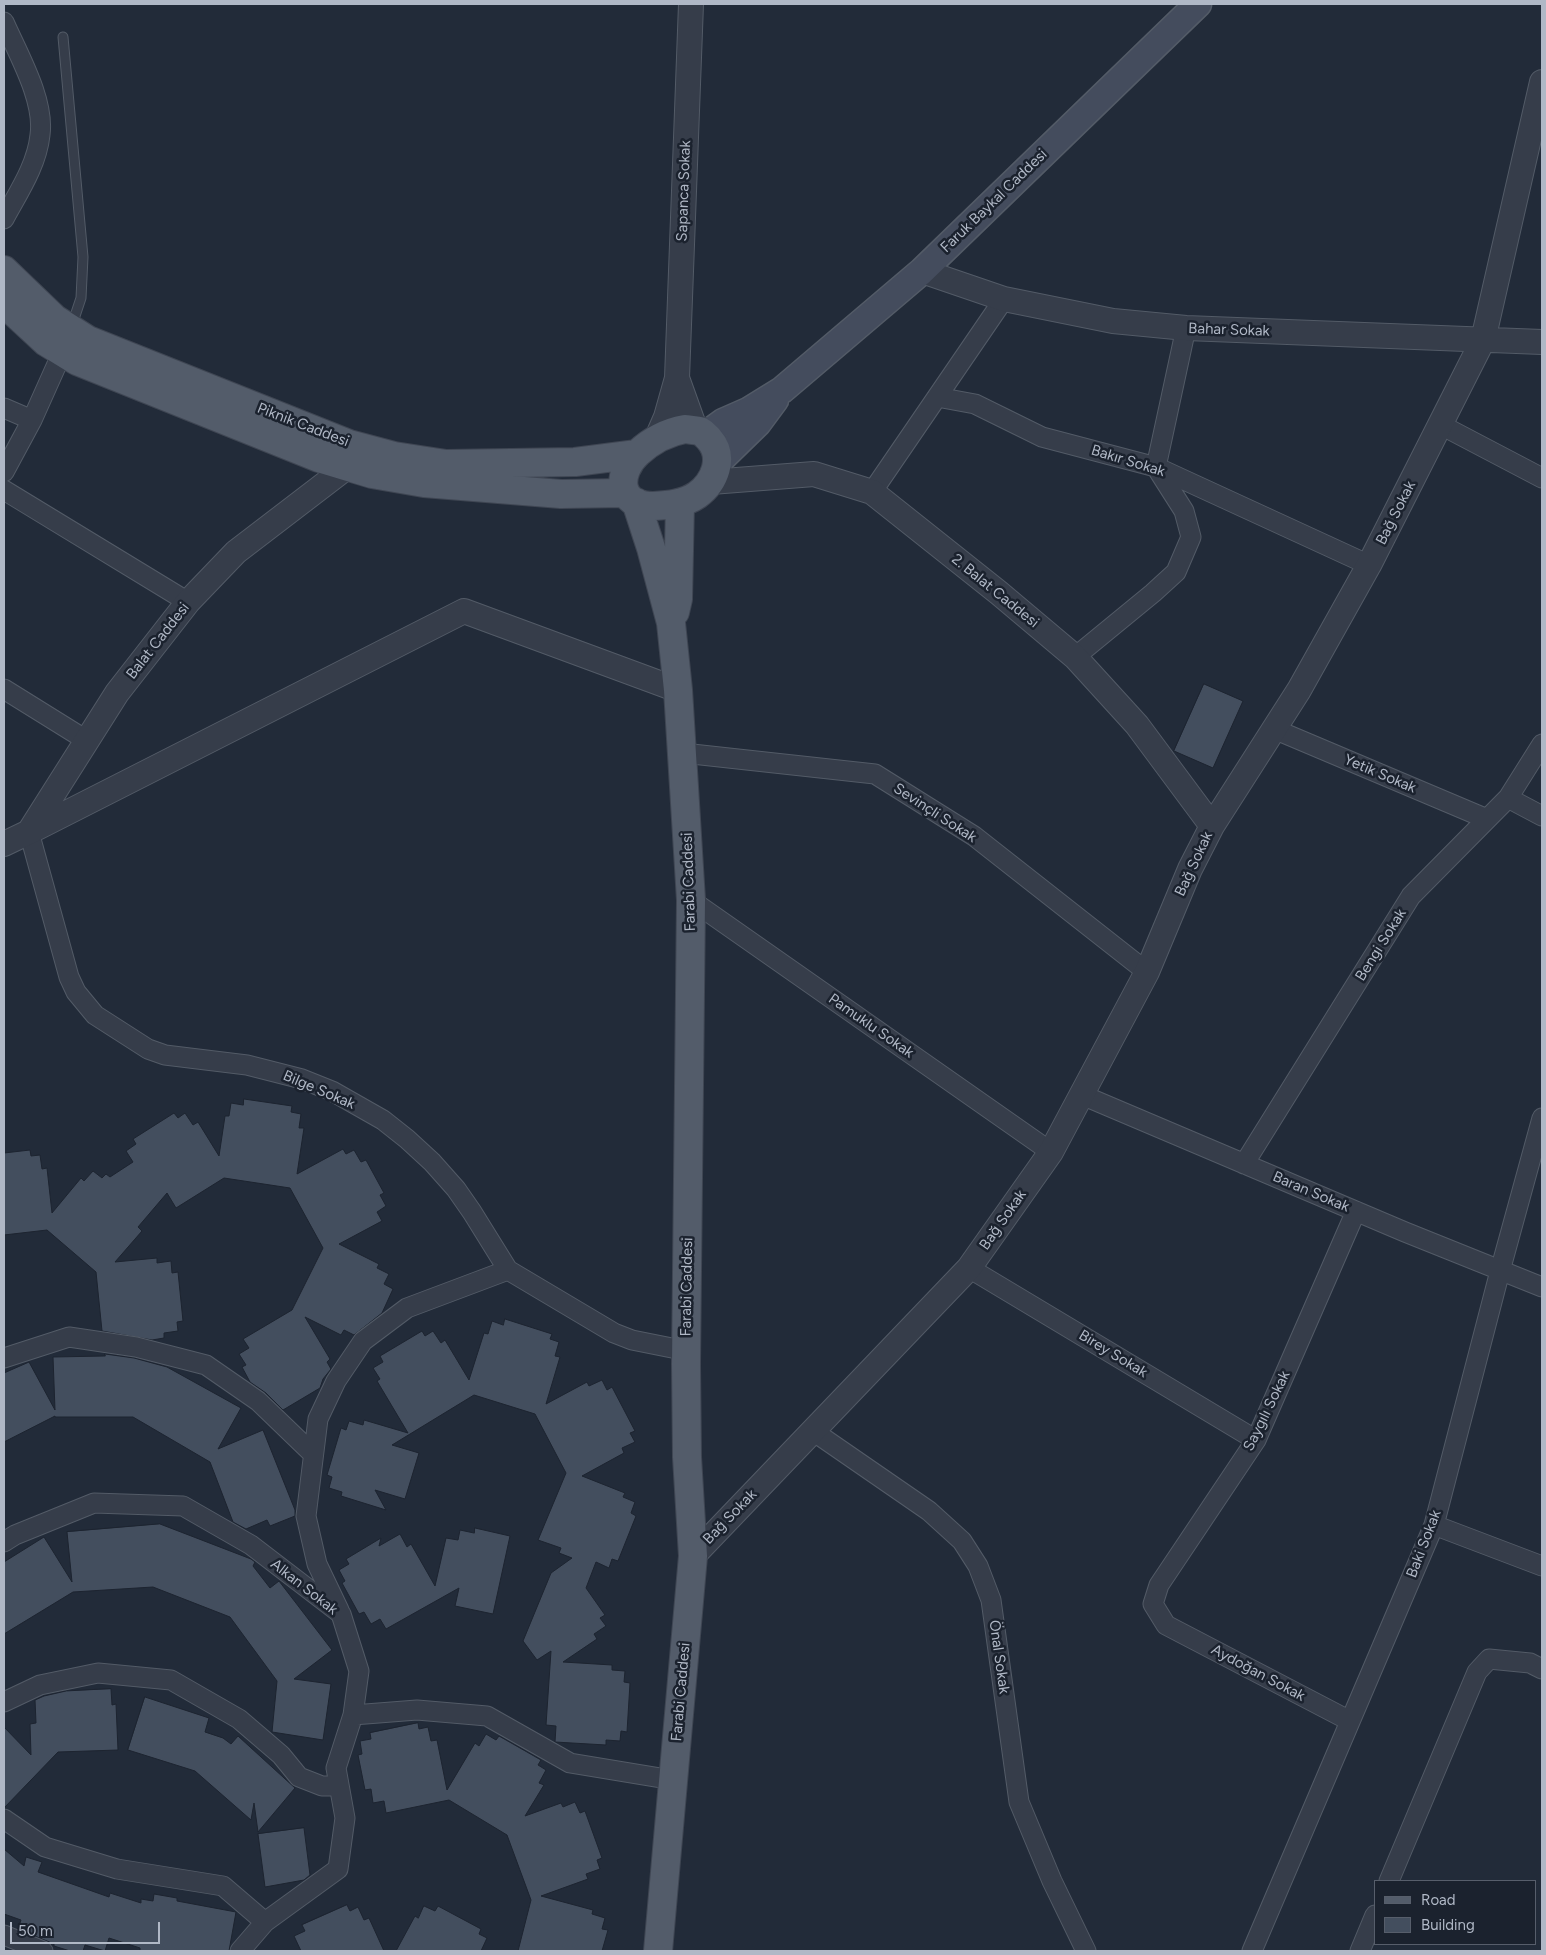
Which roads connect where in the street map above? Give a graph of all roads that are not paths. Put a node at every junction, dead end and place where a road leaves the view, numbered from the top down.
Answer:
1 (691, 4) edge
2 (1198, 4) edge
3 (4, 22) edge
4 (63, 37) dead end
5 (1542, 82) edge
6 (4, 219) edge
7 (4, 270) edge
8 (922, 271) junction
9 (1004, 299) junction
10 (4, 303) edge
11 (1186, 328) junction
12 (1483, 340) junction
13 (66, 342) junction
14 (1542, 342) edge
15 (677, 378) junction
16 (782, 390) junction
17 (937, 397) junction
18 (4, 408) edge
19 (32, 420) junction
20 (1440, 425) junction
21 (701, 433) junction
22 (646, 447) junction
23 (347, 467) junction
24 (1156, 467) junction
25 (4, 472) edge
26 (714, 472) junction
27 (1542, 478) edge
28 (4, 490) edge
29 (872, 492) junction
30 (630, 497) junction
31 (680, 502) junction
32 (1369, 565) junction
33 (188, 602) junction
34 (671, 622) junction
35 (1075, 657) junction
36 (4, 689) edge
37 (678, 690) junction
38 (1274, 729) junction
39 (86, 740) junction
40 (1542, 744) edge
41 (682, 753) junction
42 (1508, 798) junction
43 (1542, 816) edge
44 (1487, 819) junction
45 (1212, 826) junction
46 (29, 832) junction
47 (4, 844) edge
48 (691, 900) junction
49 (1147, 972) junction
50 (1082, 1095) junction
51 (1542, 1118) edge
52 (1051, 1152) junction
53 (1244, 1164) junction
54 (1356, 1211) junction
55 (969, 1268) junction
56 (508, 1270) junction
57 (1500, 1271) junction
58 (1542, 1287) edge
59 (687, 1351) junction
60 (4, 1358) edge
61 (813, 1431) junction
62 (1256, 1440) junction
63 (313, 1454) junction
64 (1434, 1525) junction
65 (4, 1542) edge
66 (693, 1556) junction
67 (1542, 1566) edge
68 (340, 1614) junction
69 (1166, 1625) joint
70 (1542, 1669) edge
71 (4, 1702) edge
72 (353, 1715) junction
73 (1350, 1721) junction
74 (673, 1780) junction
75 (339, 1786) junction
76 (4, 1819) edge
77 (1389, 1880) edge
78 (1374, 1917) edge
79 (265, 1922) junction
80 (4, 1935) edge
81 (43, 1951) edge
82 (240, 1951) edge
83 (658, 1951) edge
84 (1086, 1951) edge
85 (1252, 1951) edge
86 (1360, 1951) edge

1 - 15 street, Sapanca Sokak
2 - 8 main road, Faruk Baykal Caddesi
3 - 6 street
4 - 13 lane
5 - 12 street, Bağ Sokak
7 - 13 main road, Piknik Caddesi
8 - 9 street, Bahar Sokak
8 - 16 main road, Faruk Baykal Caddesi
9 - 11 street, Bahar Sokak
9 - 17 street
10 - 13 main road, Piknik Caddesi
11 - 12 street, Bahar Sokak
11 - 24 street
12 - 14 street, Bahar Sokak
12 - 20 street, Bağ Sokak
13 - 19 street
13 - 22 main road, Piknik Caddesi
13 - 23 main road, Piknik Caddesi
15 - 21 street, Sapanca Sokak
15 - 22 street, Sapanca Sokak
16 - 21 main road
16 - 26 main road
17 - 24 street, Bakır Sokak
17 - 29 street
18 - 19 street
19 - 25 street
20 - 27 street
20 - 32 street, Bağ Sokak
21 - 22 main road
21 - 26 main road
22 - 30 main road
23 - 30 main road, Piknik Caddesi
23 - 33 street, Balat Caddesi
24 - 32 street, Bakır Sokak
24 - 35 street
26 - 29 street, 2. Balat Caddesi
26 - 31 main road
28 - 33 street
29 - 35 street, 2. Balat Caddesi
30 - 31 main road
30 - 34 main road
31 - 34 main road
32 - 38 street, Bağ Sokak
33 - 39 street, Balat Caddesi
34 - 37 main road, Farabi Caddesi
35 - 45 street, 2. Balat Caddesi
36 - 39 street
37 - 41 main road, Farabi Caddesi
37 - 46 street
38 - 44 street, Yetik Sokak
38 - 45 street, Bağ Sokak
39 - 46 street, Balat Caddesi
40 - 42 street, Bengi Sokak
41 - 48 main road, Farabi Caddesi
41 - 49 street, Sevinçli Sokak
42 - 43 street
42 - 44 street, Bengi Sokak
44 - 53 street, Bengi Sokak
45 - 49 street, Bağ Sokak
46 - 47 street
46 - 56 street, Bilge Sokak
48 - 52 street, Pamuklu Sokak
48 - 59 main road, Farabi Caddesi
49 - 50 street, Bağ Sokak
50 - 52 street, Bağ Sokak
50 - 53 street, Baran Sokak
51 - 57 street, Baki Sokak
52 - 55 street, Bağ Sokak
53 - 54 street, Baran Sokak
54 - 57 street, Baran Sokak
54 - 62 street, Saygılı Sokak
55 - 61 street, Bağ Sokak
55 - 62 street, Birey Sokak
56 - 59 street, Bilge Sokak
56 - 63 street
57 - 58 street, Baran Sokak
57 - 64 street, Baki Sokak
59 - 66 main road, Farabi Caddesi
60 - 63 street
61 - 66 street, Bağ Sokak
61 - 84 street, Önal Sokak
62 - 69 street, Saygılı Sokak
63 - 68 street
64 - 67 street
64 - 73 street, Baki Sokak
65 - 68 street, Alkan Sokak
66 - 74 main road, Farabi Caddesi
68 - 72 street, Alkan Sokak
69 - 73 street, Aydoğan Sokak
70 - 77 street
71 - 75 street
72 - 74 street
72 - 75 street, Alkan Sokak
73 - 85 street, Baki Sokak
74 - 83 main road, Farabi Caddesi
75 - 79 street, Alkan Sokak
76 - 79 street
78 - 86 street
79 - 82 street, Alkan Sokak
80 - 81 street

